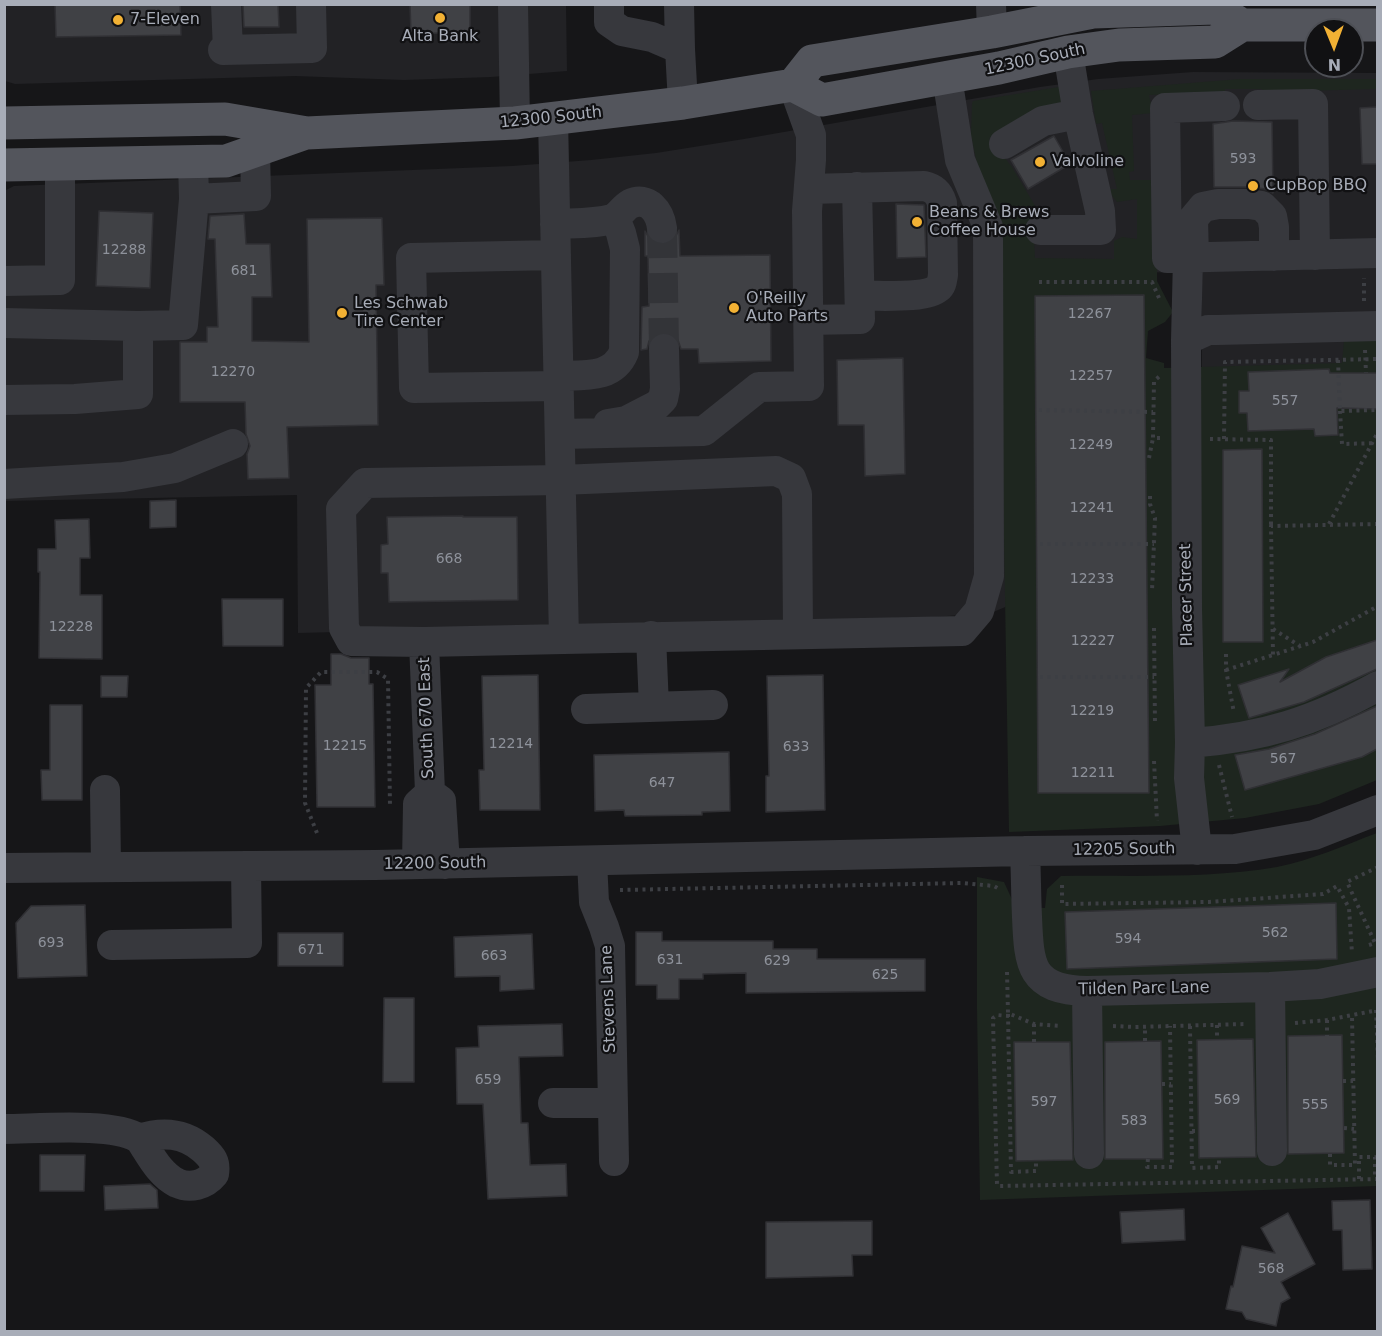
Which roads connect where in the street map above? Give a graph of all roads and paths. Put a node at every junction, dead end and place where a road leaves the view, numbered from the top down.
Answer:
1 (226, 4) edge
2 (311, 4) edge
3 (513, 4) edge
4 (609, 4) edge
5 (679, 4) edge
6 (1241, 15) edge
7 (992, 18) edge
8 (1377, 25) edge
9 (680, 49) junction
10 (1068, 52) junction
11 (946, 77) junction
12 (793, 85) junction
13 (682, 103) junction
14 (1258, 105) dead end
15 (1225, 106) dead end
16 (1078, 114) junction
17 (553, 118) junction
18 (4, 123) edge
19 (515, 123) junction
20 (307, 133) junction
21 (1004, 144) dead end
22 (255, 151) junction
23 (193, 161) junction
24 (60, 164) junction
25 (4, 165) edge
26 (858, 188) junction
27 (809, 189) junction
28 (194, 199) junction
29 (615, 218) junction
30 (555, 224) junction
31 (662, 228) tunnel mouth
32 (1040, 230) dead end
33 (556, 255) junction
34 (1315, 255) junction
35 (1274, 256) junction
36 (1191, 258) junction
37 (1371, 262) edge
38 (4, 281) edge
39 (1039, 282) dead end
40 (1162, 304) dead end
41 (860, 307) junction
42 (1371, 315) edge
43 (808, 320) junction
44 (4, 323) edge
45 (138, 326) junction
46 (1186, 340) junction
47 (664, 349) tunnel mouth
48 (1377, 359) edge
49 (1338, 360) junction
50 (1168, 368) dead end
51 (558, 381) junction
52 (4, 400) edge
53 (1039, 410) dead end
54 (1377, 410) edge
55 (1153, 411) junction
56 (1340, 411) junction
57 (560, 430) junction
58 (1377, 432) edge
59 (1153, 438) junction
60 (1163, 439) dead end
61 (1206, 439) dead end
62 (1224, 439) junction
63 (1372, 443) junction
64 (1377, 443) edge
65 (233, 444) dead end
66 (1149, 458) dead end
67 (561, 480) junction
68 (4, 484) edge
69 (1150, 496) dead end
70 (1377, 524) edge
71 (1328, 525) junction
72 (1271, 526) junction
73 (1040, 544) dead end
74 (1154, 544) junction
75 (1152, 591) dead end
76 (1377, 606) edge
77 (1154, 628) dead end
78 (1273, 629) junction
79 (798, 633) junction
80 (651, 636) junction
81 (564, 639) junction
82 (424, 642) junction
83 (1300, 646) junction
84 (1226, 654) dead end
85 (1273, 656) junction
86 (1226, 670) junction
87 (1040, 677) dead end
88 (1154, 677) junction
89 (1377, 686) edge
90 (713, 705) dead end
91 (654, 706) junction
92 (586, 709) dead end
93 (1234, 713) dead end
94 (1155, 725) dead end
95 (1190, 743) junction
96 (1154, 761) dead end
97 (1218, 761) dead end
98 (105, 790) dead end
99 (390, 809) dead end
100 (1377, 810) edge
101 (1232, 817) dead end
102 (1157, 821) dead end
103 (317, 833) dead end
104 (1197, 850) junction
105 (1025, 851) junction
106 (864, 856) joint
107 (592, 861) junction
108 (431, 864) junction
109 (246, 866) junction
110 (106, 867) junction
111 (1377, 867) edge
112 (4, 868) edge
113 (1062, 885) dead end
114 (616, 891) dead end
115 (1007, 898) dead end
116 (112, 945) dead end
117 (1366, 958) edge
118 (1270, 987) junction
119 (1087, 991) junction
120 (1377, 1010) edge
121 (1352, 1016) junction
122 (1327, 1020) junction
123 (1290, 1023) dead end
124 (1034, 1024) dead end
125 (1253, 1024) dead end
126 (1217, 1025) junction
127 (1108, 1026) dead end
128 (1170, 1026) junction
129 (1190, 1026) junction
130 (1145, 1027) junction
131 (1327, 1035) dead end
132 (1217, 1040) dead end
133 (1145, 1041) dead end
134 (1377, 1041) edge
135 (1034, 1042) dead end
136 (1377, 1060) edge
137 (1343, 1081) dead end
138 (1353, 1081) junction
139 (1162, 1084) dead end
140 (1171, 1084) junction
141 (1191, 1097) junction
142 (1198, 1097) dead end
143 (553, 1103) dead end
144 (612, 1103) junction
145 (1191, 1103) junction
146 (1198, 1103) dead end
147 (1344, 1128) dead end
148 (4, 1129) edge
149 (1354, 1129) junction
150 (1192, 1131) junction
151 (1199, 1131) dead end
152 (1016, 1135) dead end
153 (1010, 1136) junction
154 (139, 1139) dead end
155 (1272, 1151) dead end
156 (1089, 1154) dead end
157 (1330, 1154) dead end
158 (1219, 1158) dead end
159 (1148, 1159) dead end
160 (1036, 1160) dead end
161 (614, 1161) dead end
162 (1359, 1179) junction
163 (1376, 1179) edge

1 - 2 street
3 - 19 street
4 - 9 street
5 - 9 street
6 - 7 main road
6 - 8 main road
6 - 10 main road, 12300 South
7 - 12 main road
9 - 13 street
10 - 11 main road, 12300 South
10 - 16 street
11 - 12 main road, 12300 South
11 - 79 street
12 - 13 main road, 12300 South
12 - 27 street
13 - 17 main road, 12300 South
14 - 34 street
15 - 36 street
16 - 21 street
16 - 32 street
17 - 19 main road, 12300 South
17 - 30 street
18 - 20 main road, 12300 South
19 - 20 main road, 12300 South
20 - 22 main road, 12300 South
22 - 23 main road, 12300 South
22 - 28 street
23 - 24 main road, 12300 South
23 - 28 street
24 - 25 main road, 12300 South
24 - 38 street
26 - 27 street
26 - 41 street
26 - 41 street
27 - 43 street
28 - 45 street
29 - 30 street
29 - 31 street
29 - 51 street
30 - 33 street
33 - 51 street
33 - 51 street
34 - 35 street
34 - 37 street
35 - 36 street
35 - 36 street, Placer Street
36 - 46 street, Placer Street
37 - 42 path
39 - 40 path
41 - 43 street
42 - 46 street
43 - 57 street
44 - 45 street
45 - 52 street
46 - 95 street, Placer Street
47 - 57 street
48 - 49 path
49 - 56 path
49 - 62 path
50 - 55 path
51 - 57 street
53 - 55 path
54 - 56 path
55 - 59 path
56 - 63 path
57 - 67 street
58 - 63 path
59 - 60 path
59 - 66 path
61 - 62 path
62 - 72 path
63 - 64 path
63 - 71 path
65 - 68 street
67 - 79 street
67 - 81 street
67 - 82 street
69 - 74 path
70 - 71 path
71 - 72 path
72 - 78 path
73 - 74 path
74 - 75 path
76 - 83 path
77 - 88 path
78 - 83 path
78 - 85 path
79 - 80 street
80 - 81 street
80 - 91 street
81 - 82 street
82 - 108 street, South 670 East
83 - 85 path
84 - 86 path
85 - 86 path
86 - 93 path
87 - 88 path
88 - 94 path
89 - 95 street
90 - 91 street
91 - 92 street
95 - 104 street, Placer Street
96 - 102 path
97 - 101 path
98 - 110 street
99 - 103 path
100 - 104 street, 12205 South
104 - 105 street, 12205 South
105 - 106 street, 12205 South
105 - 119 street, Tilden Parc Lane
106 - 107 street, 12200 South
107 - 108 street, 12200 South
107 - 144 street, Stevens Lane
108 - 109 street, 12200 South
109 - 110 street, 12200 South
109 - 116 street
110 - 112 street, 12200 South
111 - 117 path
113 - 117 path
114 - 115 path
117 - 118 street, Tilden Parc Lane
118 - 119 street, Tilden Parc Lane
118 - 155 street
119 - 156 street
120 - 121 path
120 - 134 path
121 - 122 path
121 - 138 path
122 - 123 path
122 - 131 path
124 - 135 path
125 - 126 path
126 - 129 path
126 - 132 path
127 - 130 path
128 - 129 path
128 - 130 path
128 - 140 path
129 - 141 path
130 - 133 path
134 - 136 path
137 - 138 path
138 - 149 path
139 - 140 path
140 - 159 path
141 - 142 path
141 - 145 path
143 - 144 street
144 - 161 street, Stevens Lane
145 - 146 path
145 - 150 path
147 - 149 path
148 - 154 street
149 - 157 path
150 - 151 path
150 - 158 path
152 - 153 path
153 - 160 path
153 - 162 path
162 - 163 path
162 - 163 path

